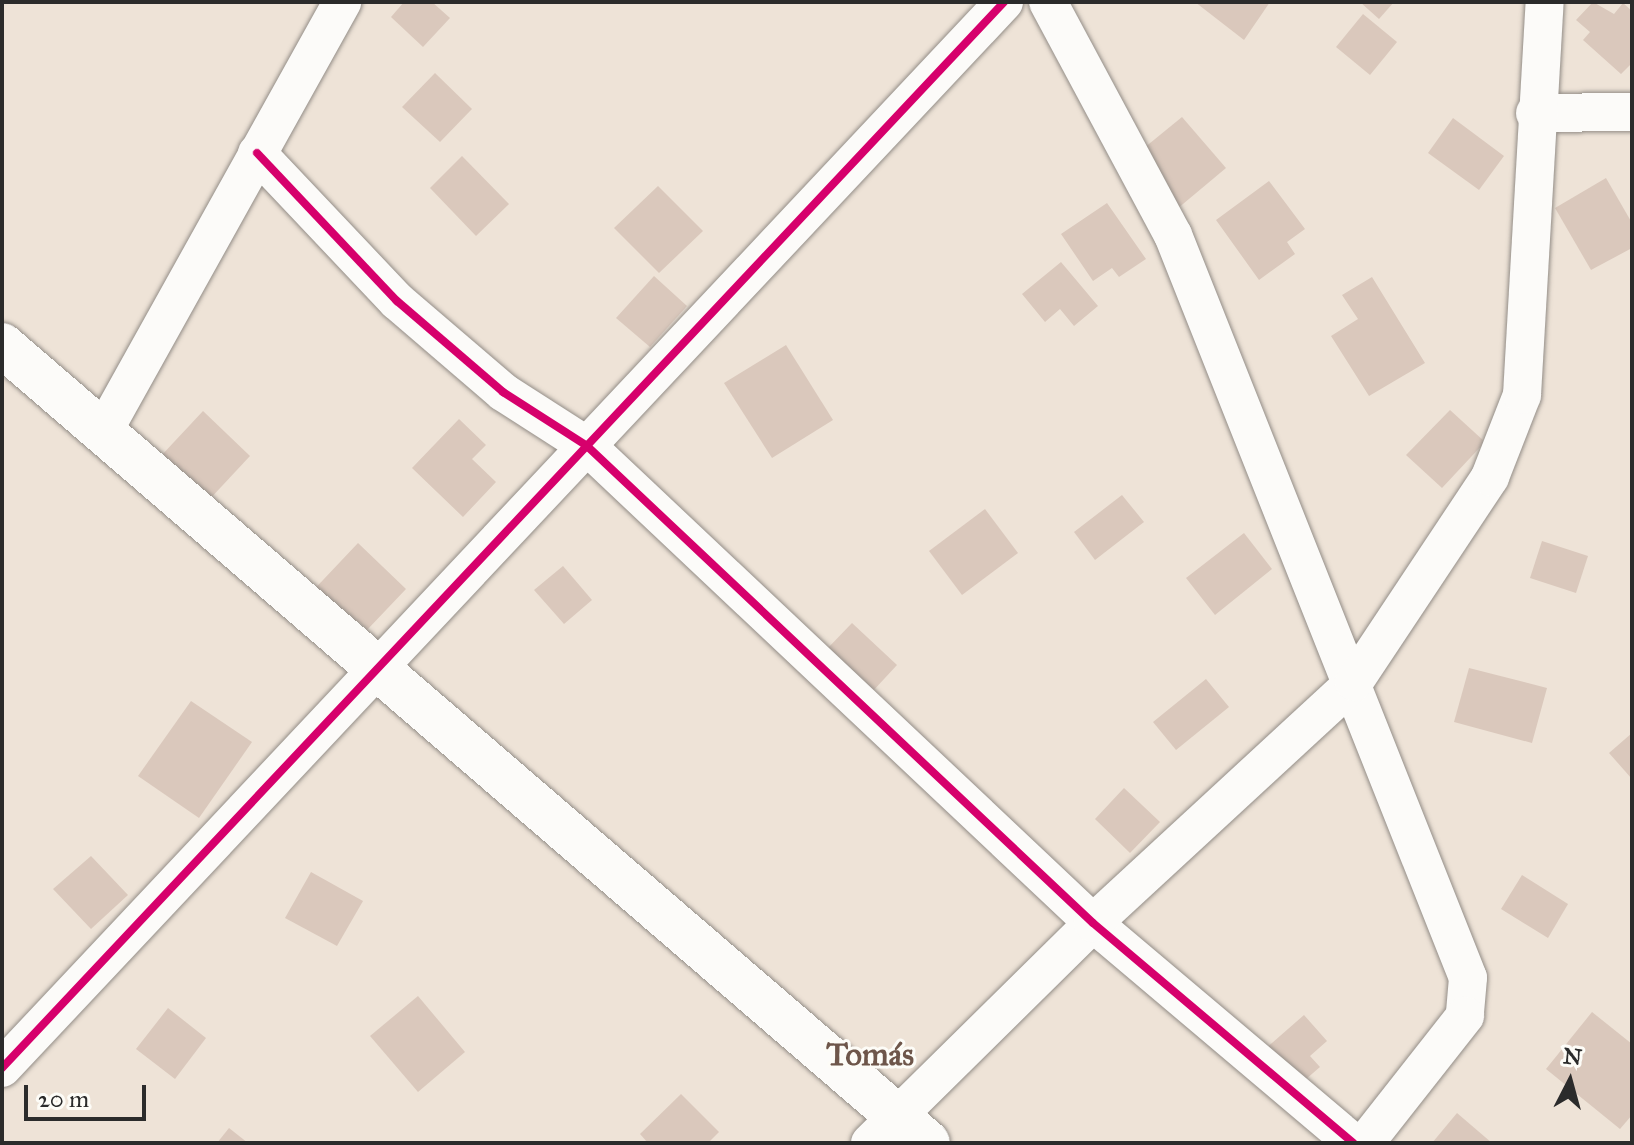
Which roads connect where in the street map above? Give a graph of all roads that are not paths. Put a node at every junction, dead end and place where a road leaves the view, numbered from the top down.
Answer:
1 (342, 2) edge
2 (1004, 2) edge
3 (1048, 2) edge
4 (1545, 2) edge
5 (1632, 112) edge
6 (1535, 113) junction
7 (257, 153) junction
8 (2, 345) edge
9 (103, 432) junction
10 (587, 446) junction
11 (375, 669) junction
12 (1354, 682) junction
13 (1093, 923) junction
14 (2, 1068) edge
15 (899, 1134) edge
16 (1353, 1143) edge
17 (1365, 1143) edge

1 - 7 street
2 - 10 street
3 - 12 street
4 - 6 street
5 - 6 street
6 - 12 street
7 - 9 street
7 - 10 street
8 - 9 street
9 - 11 street
10 - 11 street
10 - 13 street
11 - 14 street
11 - 15 street
12 - 13 street
12 - 17 street
13 - 15 street
13 - 16 street

